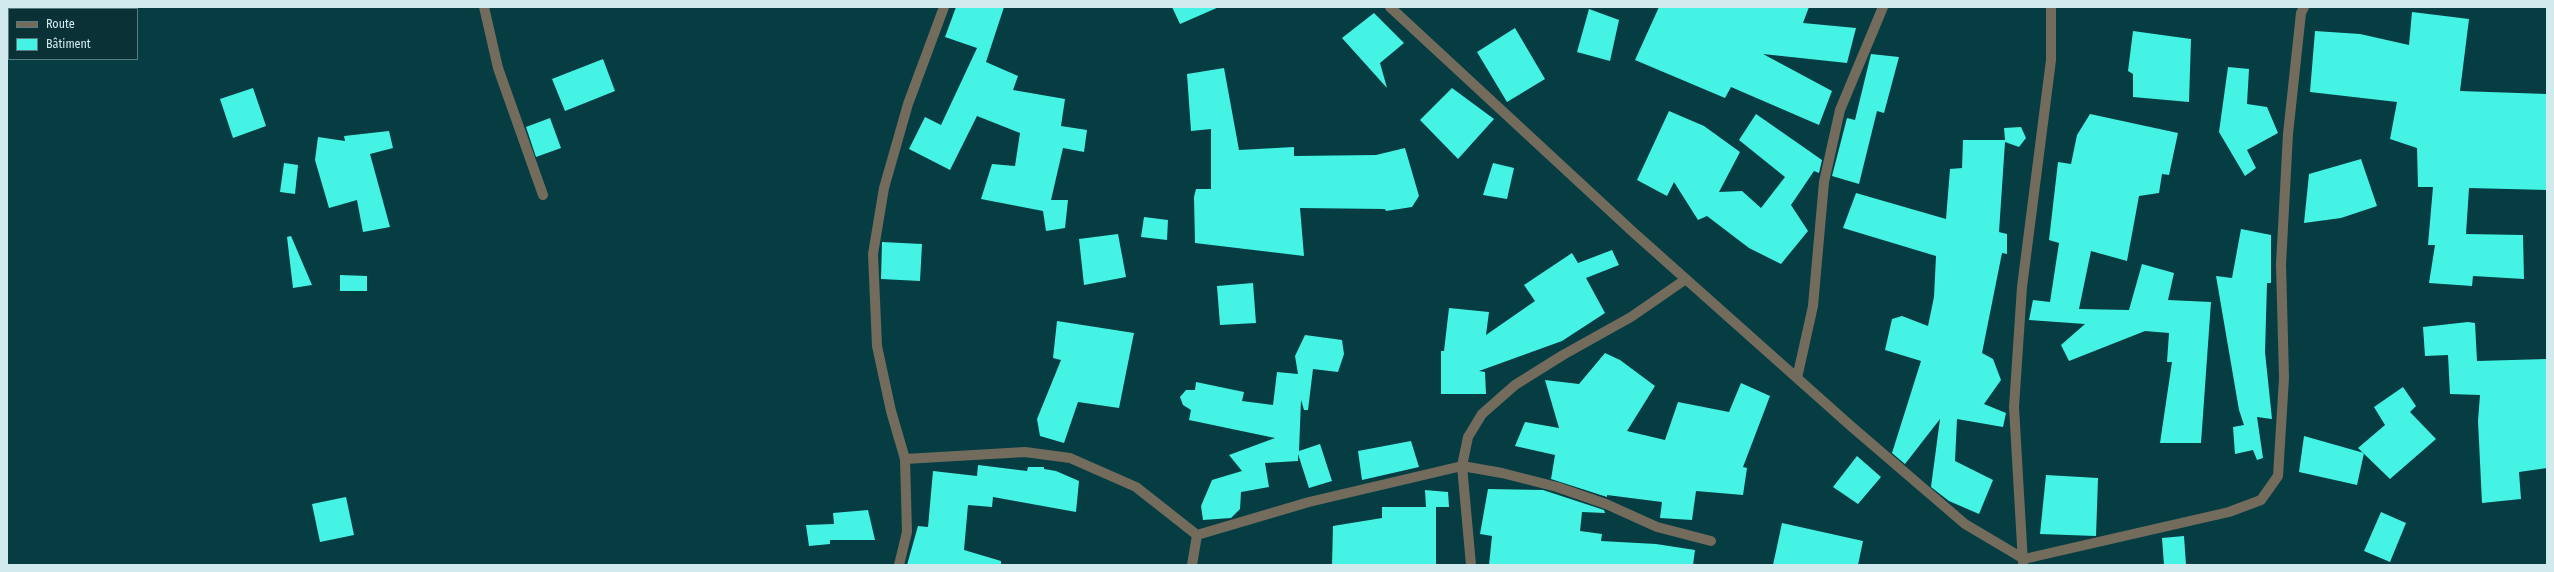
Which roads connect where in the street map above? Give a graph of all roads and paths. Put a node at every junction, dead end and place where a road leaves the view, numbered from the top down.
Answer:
1 (484, 7) edge
2 (944, 7) edge
3 (1390, 7) edge
4 (1883, 7) edge
5 (2051, 7) edge
6 (2304, 7) edge
7 (543, 195) dead end
8 (1686, 279) junction
9 (1797, 378) junction
10 (905, 459) junction
11 (1462, 466) junction
12 (1197, 534) junction
13 (1710, 541) dead end
14 (2024, 562) edge
15 (899, 565) edge
16 (1192, 565) edge
17 (1471, 565) edge

1 - 7 street
2 - 10 street
3 - 8 street
4 - 9 street
5 - 14 street
6 - 14 street
8 - 9 street
8 - 11 street
9 - 14 street
10 - 12 street
10 - 15 street
11 - 12 street
11 - 13 street
11 - 17 street
12 - 16 street

